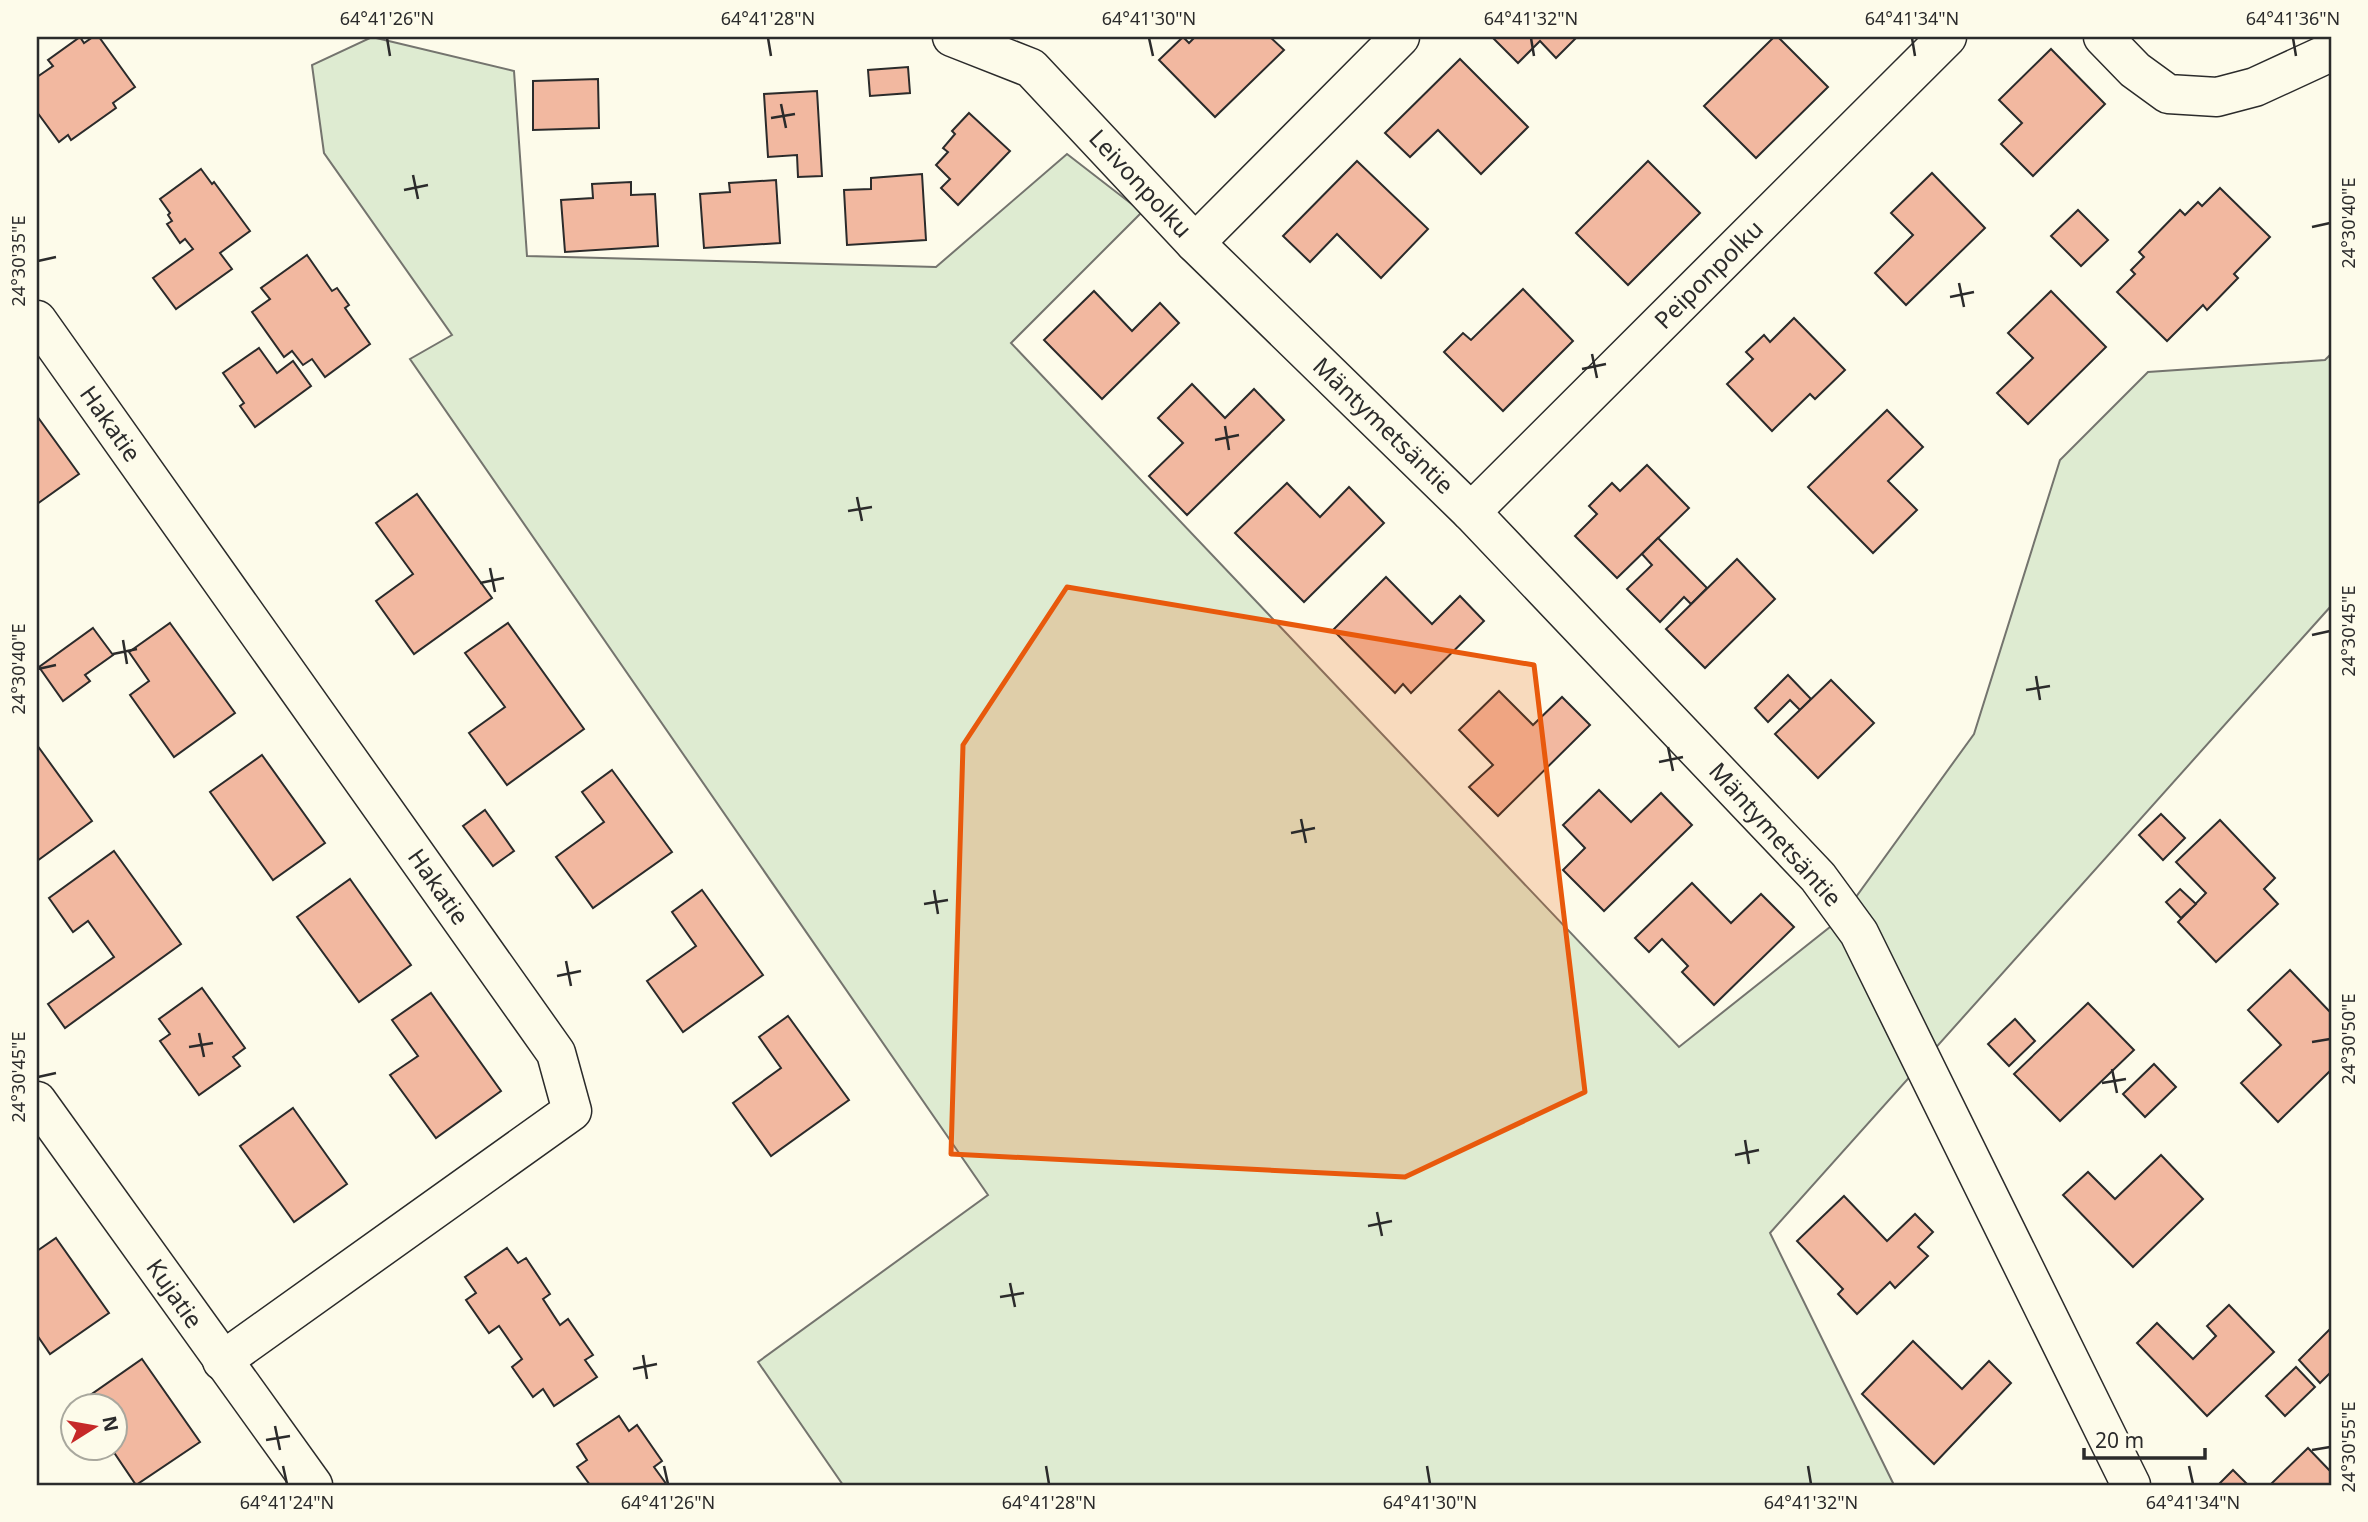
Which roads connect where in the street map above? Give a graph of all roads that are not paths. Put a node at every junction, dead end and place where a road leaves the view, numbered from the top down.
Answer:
1 (952, 37) edge
2 (1400, 37) edge
3 (1947, 37) edge
4 (2103, 37) edge
5 (2331, 52) edge
6 (1195, 243) junction
7 (37, 320) edge
8 (1471, 512) junction
9 (37, 1101) edge
10 (222, 1361) junction
11 (313, 1485) edge
12 (2132, 1485) edge

1 - 6 street, Leivonpolku
2 - 6 street, Leivonpolku
3 - 8 street, Peiponpolku
4 - 5 street
6 - 8 street, Mäntymetsäntie
7 - 10 street, Hakatie
8 - 12 street, Mäntymetsäntie
9 - 10 street, Kujatie
10 - 11 street, Kujatie

